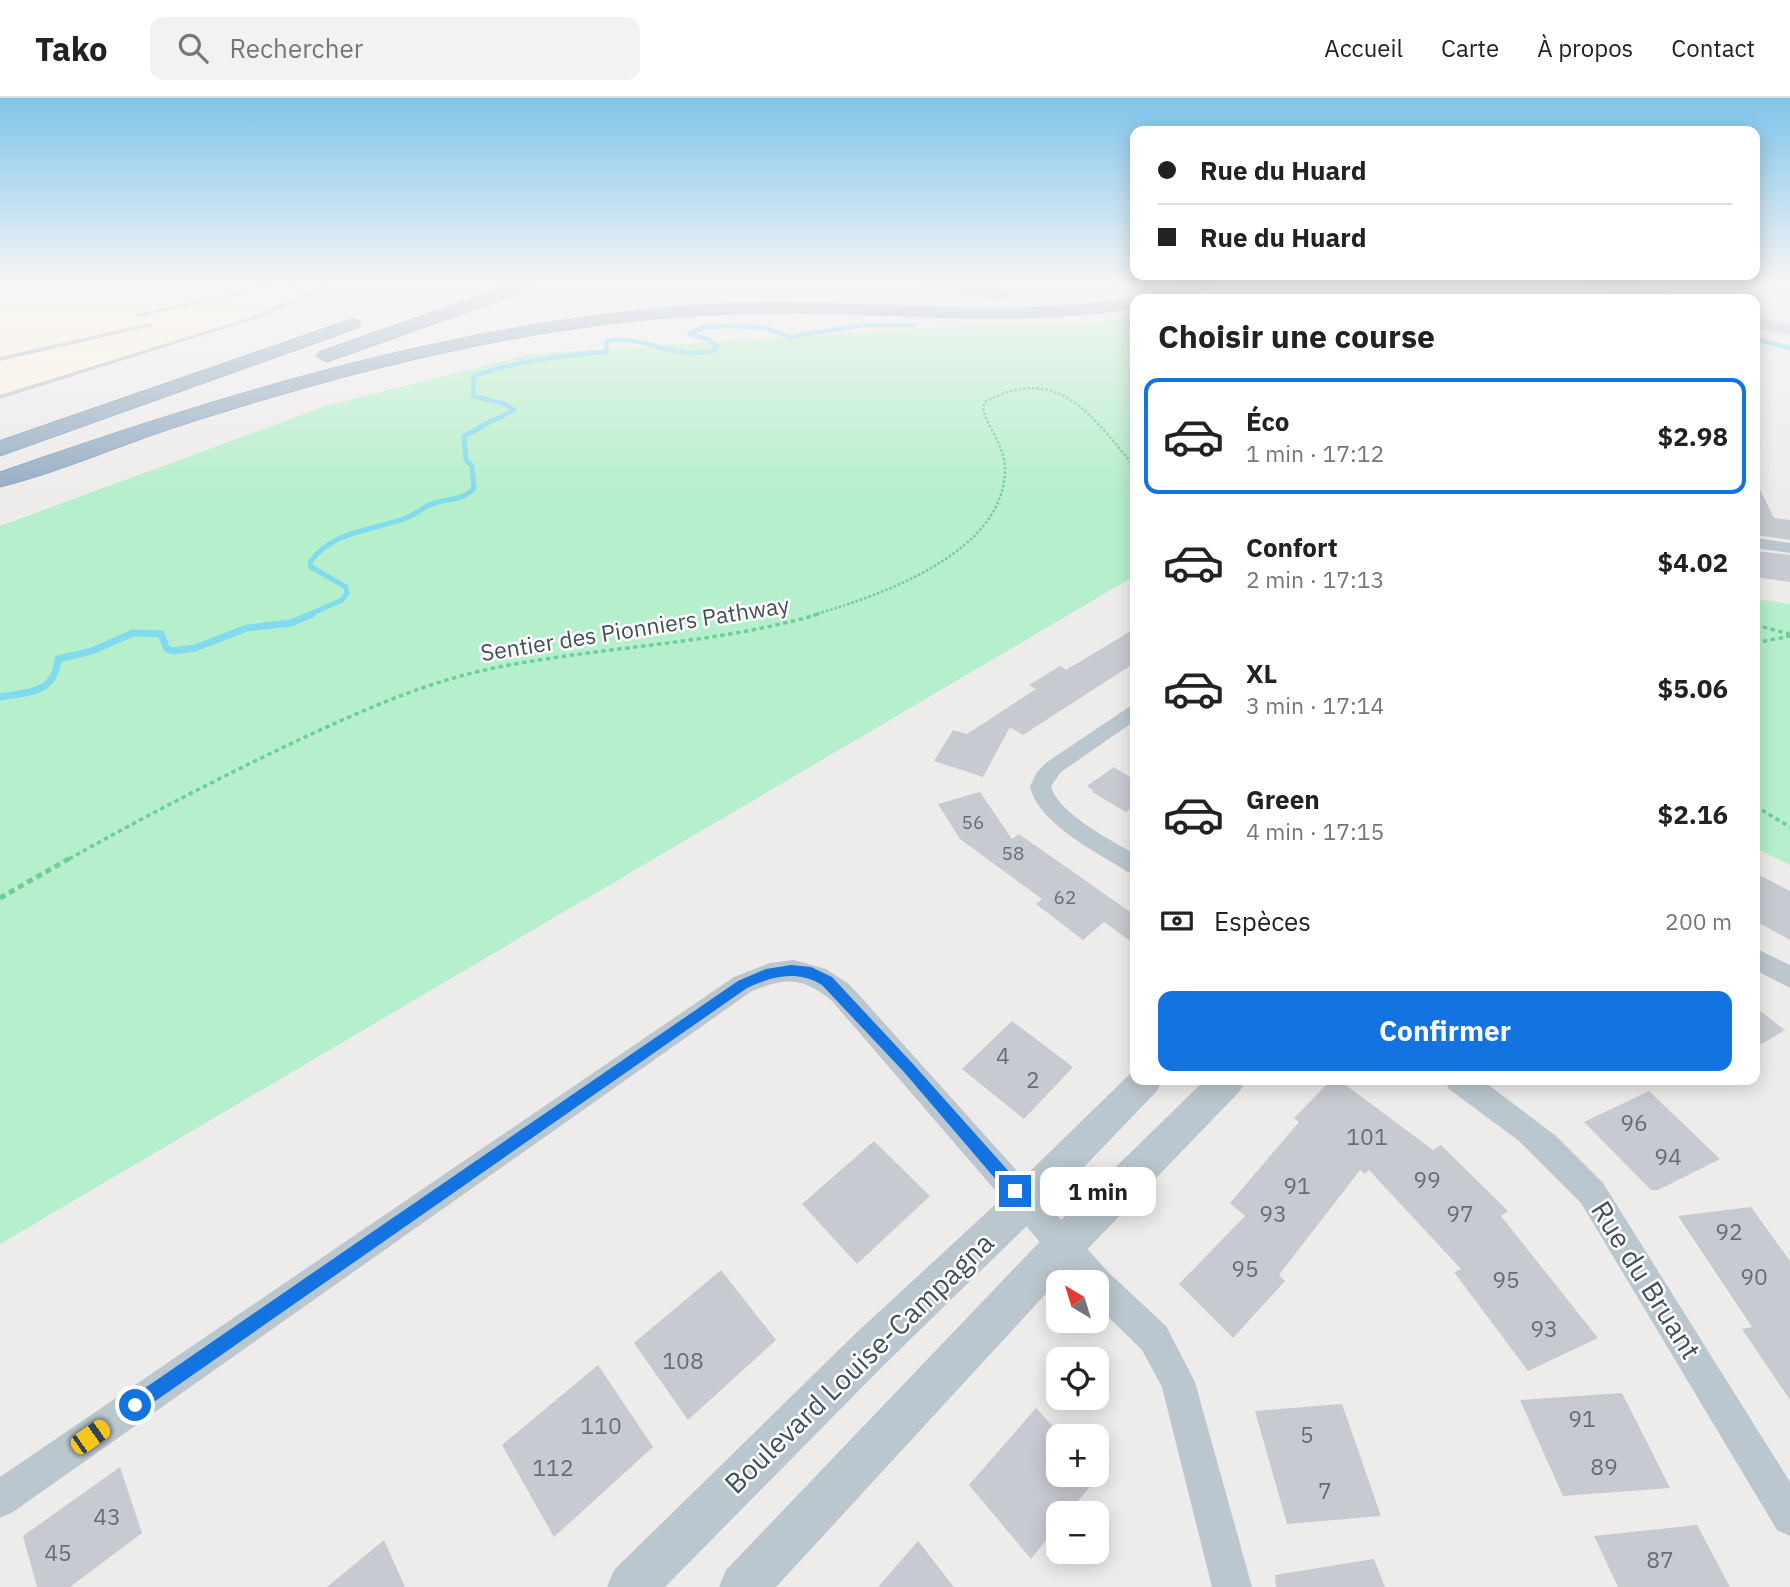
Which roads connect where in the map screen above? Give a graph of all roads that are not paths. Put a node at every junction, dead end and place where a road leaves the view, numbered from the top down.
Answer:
1 (24, 353) edge
2 (141, 353) edge
3 (268, 353) edge
4 (334, 353) edge
5 (421, 353) edge
6 (0, 359) edge
7 (0, 397) edge
8 (0, 449) edge
9 (0, 478) edge
10 (1760, 545) edge
11 (1790, 548) edge
12 (1130, 715) edge
13 (1130, 862) edge
14 (1760, 961) edge
15 (1790, 978) edge
16 (1140, 1085) edge
17 (1223, 1085) edge
18 (1466, 1085) edge
19 (1025, 1202) junction
20 (1063, 1245) junction
21 (1085, 1270) edge
22 (1110, 1296) edge
23 (0, 1499) edge
24 (1790, 1517) edge
25 (631, 1587) edge
26 (743, 1587) edge
27 (1232, 1587) edge

1 - 6 lane
2 - 7 lane
3 - 8 highway
4 - 9 highway
5 - 9 highway
10 - 11 street
12 - 13 street
14 - 15 street
16 - 19 street, Boulevard Louise-Campagna
17 - 20 street
18 - 24 street, Rue du Bruant
19 - 20 street
19 - 23 street
19 - 25 street, Boulevard Louise-Campagna
20 - 21 street
20 - 26 street
22 - 27 street

